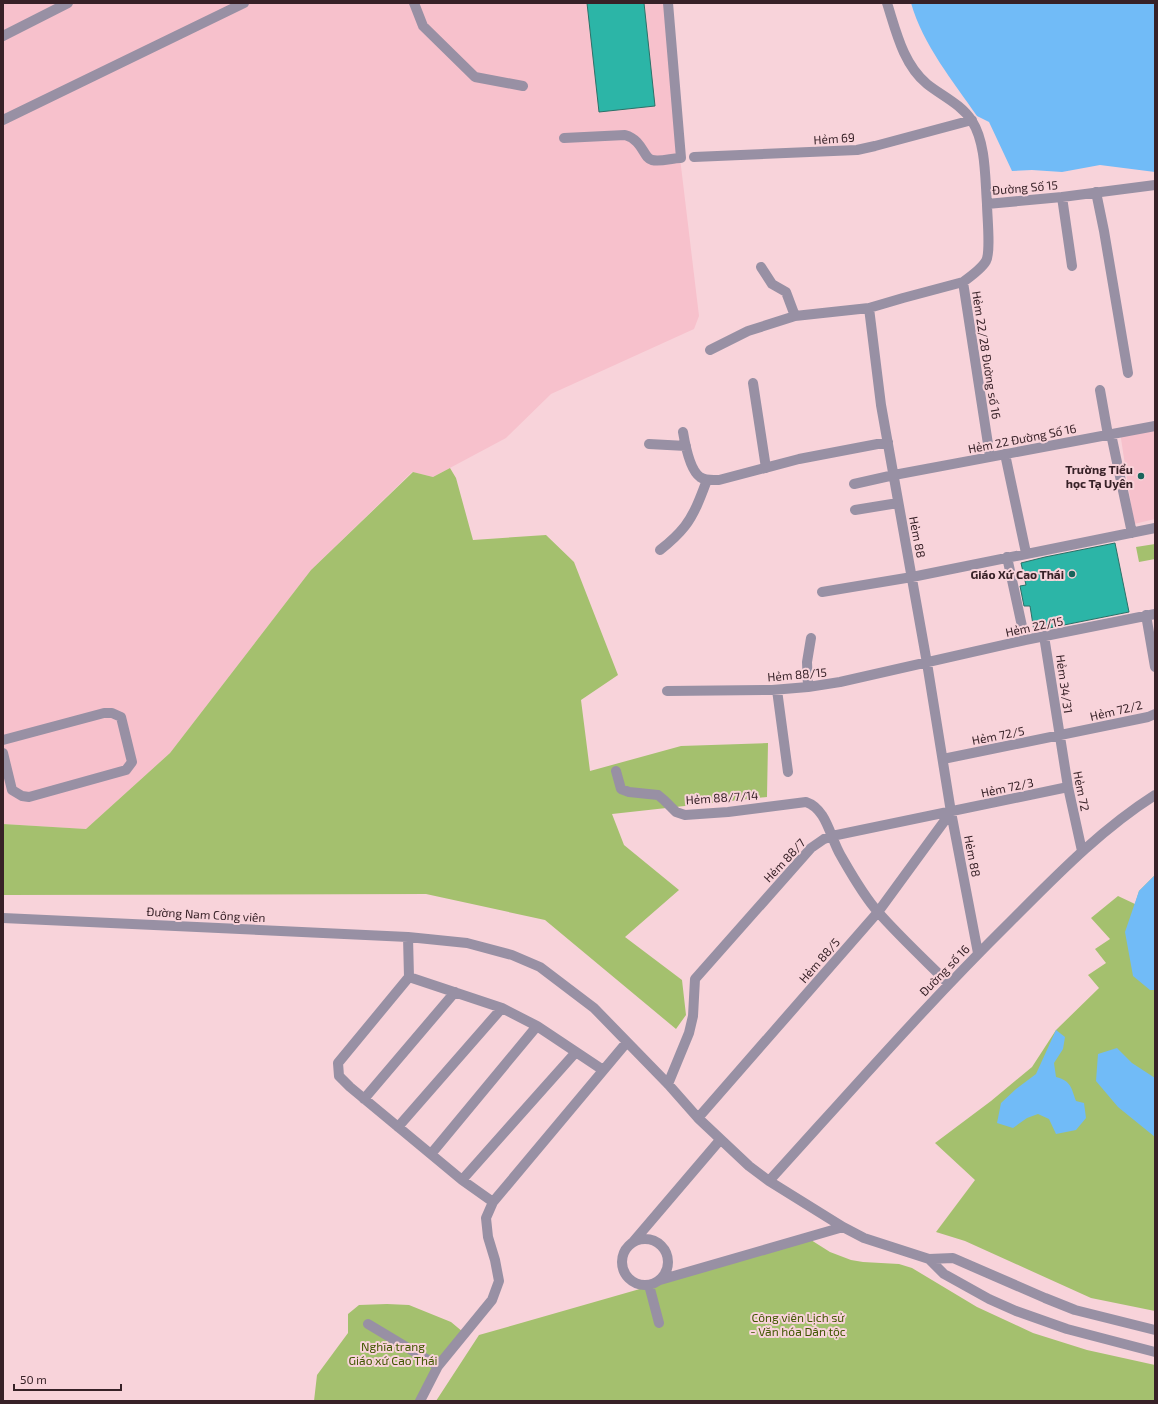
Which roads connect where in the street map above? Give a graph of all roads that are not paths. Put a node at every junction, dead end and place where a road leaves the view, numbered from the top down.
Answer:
1 (68, 3) edge
2 (244, 3) edge
3 (414, 3) edge
4 (668, 3) edge
5 (888, 3) edge
6 (3, 36) edge
7 (522, 86) dead end
8 (3, 120) edge
9 (972, 120) junction
10 (564, 138) dead end
11 (694, 157) dead end
12 (1155, 185) edge
13 (1096, 192) junction
14 (1062, 197) junction
15 (987, 204) junction
16 (761, 266) dead end
17 (1072, 266) dead end
18 (963, 282) junction
19 (869, 308) junction
20 (795, 316) junction
21 (710, 350) dead end
22 (1128, 373) dead end
23 (753, 383) dead end
24 (1100, 390) dead end
25 (1155, 426) edge
26 (683, 432) dead end
27 (1110, 434) junction
28 (888, 442) junction
29 (649, 444) dead end
30 (686, 446) junction
31 (1005, 454) junction
32 (990, 457) junction
33 (766, 468) junction
34 (894, 475) junction
35 (707, 480) junction
36 (854, 484) dead end
37 (898, 503) junction
38 (855, 510) dead end
39 (1155, 528) edge
40 (1132, 532) junction
41 (660, 550) dead end
42 (1026, 554) junction
43 (1006, 557) junction
44 (912, 577) junction
45 (822, 592) dead end
46 (1151, 615) edge
47 (1044, 636) junction
48 (811, 638) dead end
49 (1025, 640) junction
50 (928, 663) junction
51 (1155, 667) edge
52 (808, 687) junction
53 (777, 690) junction
54 (667, 691) dead end
55 (1155, 714) edge
56 (1059, 736) junction
57 (3, 740) edge
58 (3, 753) edge
59 (943, 759) junction
60 (616, 771) dead end
61 (788, 772) dead end
62 (1068, 787) junction
63 (1155, 795) edge
64 (951, 812) junction
65 (832, 836) junction
66 (1082, 851) junction
67 (878, 912) junction
68 (3, 918) edge
69 (408, 937) junction
70 (978, 953) junction
71 (409, 977) junction
72 (949, 984) junction
73 (455, 992) junction
74 (502, 1008) junction
75 (537, 1026) junction
76 (627, 1042) junction
77 (576, 1052) junction
78 (603, 1070) junction
79 (668, 1084) junction
80 (364, 1099) junction
81 (698, 1118) junction
82 (398, 1127) junction
83 (720, 1140) junction
84 (431, 1154) junction
85 (462, 1180) junction
86 (769, 1180) junction
87 (493, 1202) junction
88 (843, 1227) junction
89 (633, 1242) junction
90 (929, 1259) junction
91 (660, 1280) junction
92 (649, 1285) junction
93 (659, 1322) dead end
94 (368, 1324) dead end
95 (1155, 1330) edge
96 (1155, 1352) edge
97 (438, 1366) junction
98 (420, 1401) edge

1 - 6 street
2 - 8 street
3 - 7 street
4 - 10 street
5 - 9 street, Đường Số 15
9 - 11 street, Hẻm 69
9 - 15 street, Đường Số 15
12 - 13 street, Đường Số 15
13 - 14 street, Đường Số 15
13 - 22 street
14 - 15 street, Đường Số 15
14 - 17 street
15 - 18 street
16 - 20 street
18 - 19 street
18 - 32 street, Hẻm 22/28 Đường số 16
19 - 20 street
19 - 28 street, Hẻm 88
20 - 21 street
23 - 33 street
24 - 27 street
25 - 27 street, Hẻm 22 Đường Số 16
26 - 30 street
27 - 31 street, Hẻm 22 Đường Số 16
27 - 40 street
28 - 33 street
28 - 34 street, Hẻm 88
29 - 30 street
30 - 35 street
31 - 32 street, Hẻm 22 Đường Số 16
31 - 42 street
32 - 34 street, Hẻm 22 Đường Số 16
33 - 35 street
34 - 36 street, Hẻm 22 Đường Số 16
34 - 37 street, Hẻm 88
35 - 41 street
37 - 38 street
37 - 44 street, Hẻm 88
39 - 40 street
40 - 42 street
42 - 43 street
43 - 44 street
43 - 49 street
44 - 45 street
44 - 50 street, Hẻm 88
46 - 47 street, Hẻm 22/15
46 - 51 street
47 - 49 street, Hẻm 22/15
47 - 56 street, Hẻm 34/31
48 - 52 street
49 - 50 street, Hẻm 22/15
50 - 52 street, Hẻm 88/15
50 - 59 street, Hẻm 88
52 - 53 street, Hẻm 88/15
53 - 54 street, Hẻm 88/15
53 - 61 street
55 - 56 street, Hẻm 72/2
56 - 59 street, Hẻm 72/5
56 - 62 street, Hẻm 72
57 - 58 street
59 - 64 street, Hẻm 88
60 - 65 street, Hẻm 88/7/14
62 - 64 street, Hẻm 72/3
62 - 66 street, Hẻm 72
63 - 66 street, Đường số 16
64 - 65 street, Hẻm 88/7
64 - 67 street, Hẻm 88/5
64 - 70 street, Hẻm 88
65 - 67 street
65 - 79 street, Hẻm 88/7
66 - 70 street, Đường số 16
67 - 72 street
67 - 81 street, Hẻm 88/5
68 - 69 street, Đường Nam Công viên
69 - 71 street
69 - 76 street, Đường Nam Công viên
70 - 72 street, Đường số 16
71 - 73 street
71 - 80 street
72 - 86 street, Đường số 16
73 - 74 street
73 - 80 street
74 - 75 street
74 - 82 street
75 - 77 street
75 - 84 street
76 - 78 street
76 - 79 street, Đường Nam Công viên
77 - 78 street
77 - 85 street
78 - 87 street
79 - 81 street, Đường Nam Công viên
80 - 82 street
81 - 83 street, Đường Nam Công viên
82 - 84 street
83 - 86 street, Đường Nam Công viên
83 - 89 street
84 - 85 street
85 - 87 street
86 - 88 street, Đường Nam Công viên
87 - 97 street
88 - 90 street, Đường Nam Công viên
88 - 91 street
89 - 91 street
89 - 92 street
90 - 95 street
90 - 96 street
91 - 92 street
92 - 93 street
94 - 97 street
97 - 98 street

